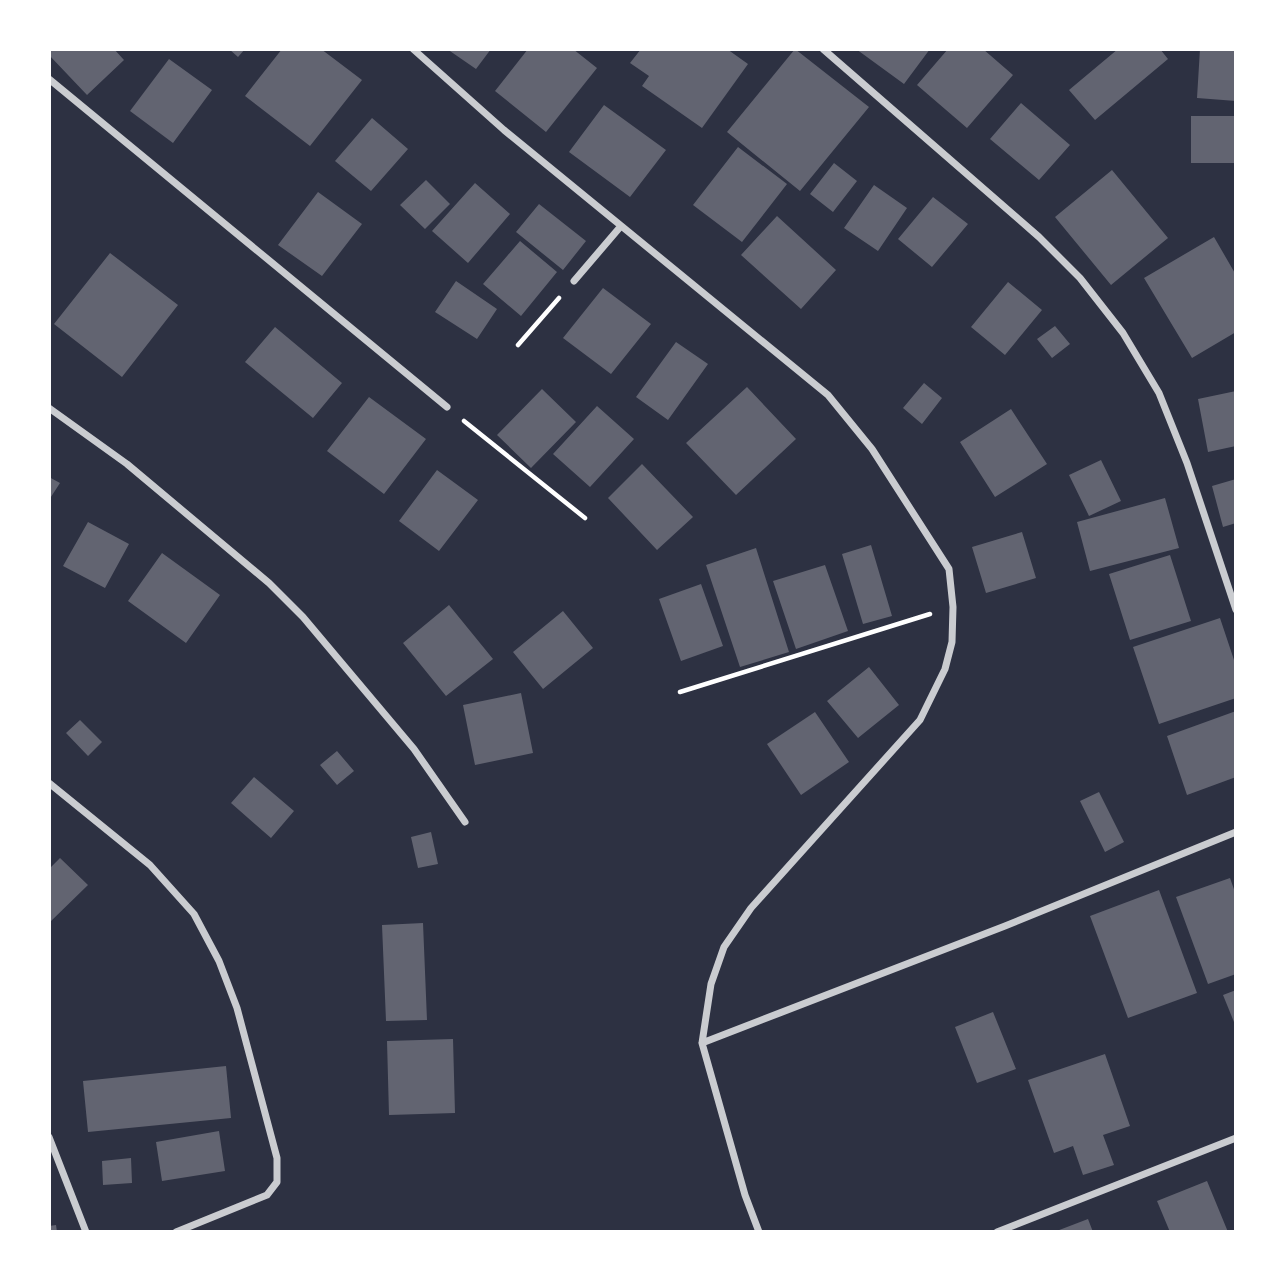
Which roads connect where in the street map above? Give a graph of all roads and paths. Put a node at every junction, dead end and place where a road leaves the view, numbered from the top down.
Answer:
1 (413, 49) edge
2 (822, 49) edge
3 (49, 79) edge
4 (621, 226) junction
5 (574, 281) joint
6 (518, 345) dead end
7 (447, 407) joint
8 (49, 408) edge
9 (584, 518) dead end
10 (953, 607) junction
11 (1236, 610) edge
12 (680, 692) dead end
13 (49, 783) edge
14 (465, 822) dead end
15 (1236, 832) edge
16 (702, 1044) junction
17 (49, 1137) edge
18 (1236, 1138) edge
19 (86, 1232) edge
20 (177, 1232) edge
21 (759, 1232) edge
22 (997, 1232) edge

1 - 4 street
2 - 11 street
3 - 7 street
4 - 5 street
4 - 10 street
5 - 6 path
7 - 9 path
8 - 14 street
10 - 12 path
10 - 16 street
13 - 20 street
15 - 16 street
16 - 21 street
17 - 19 street
18 - 22 street

